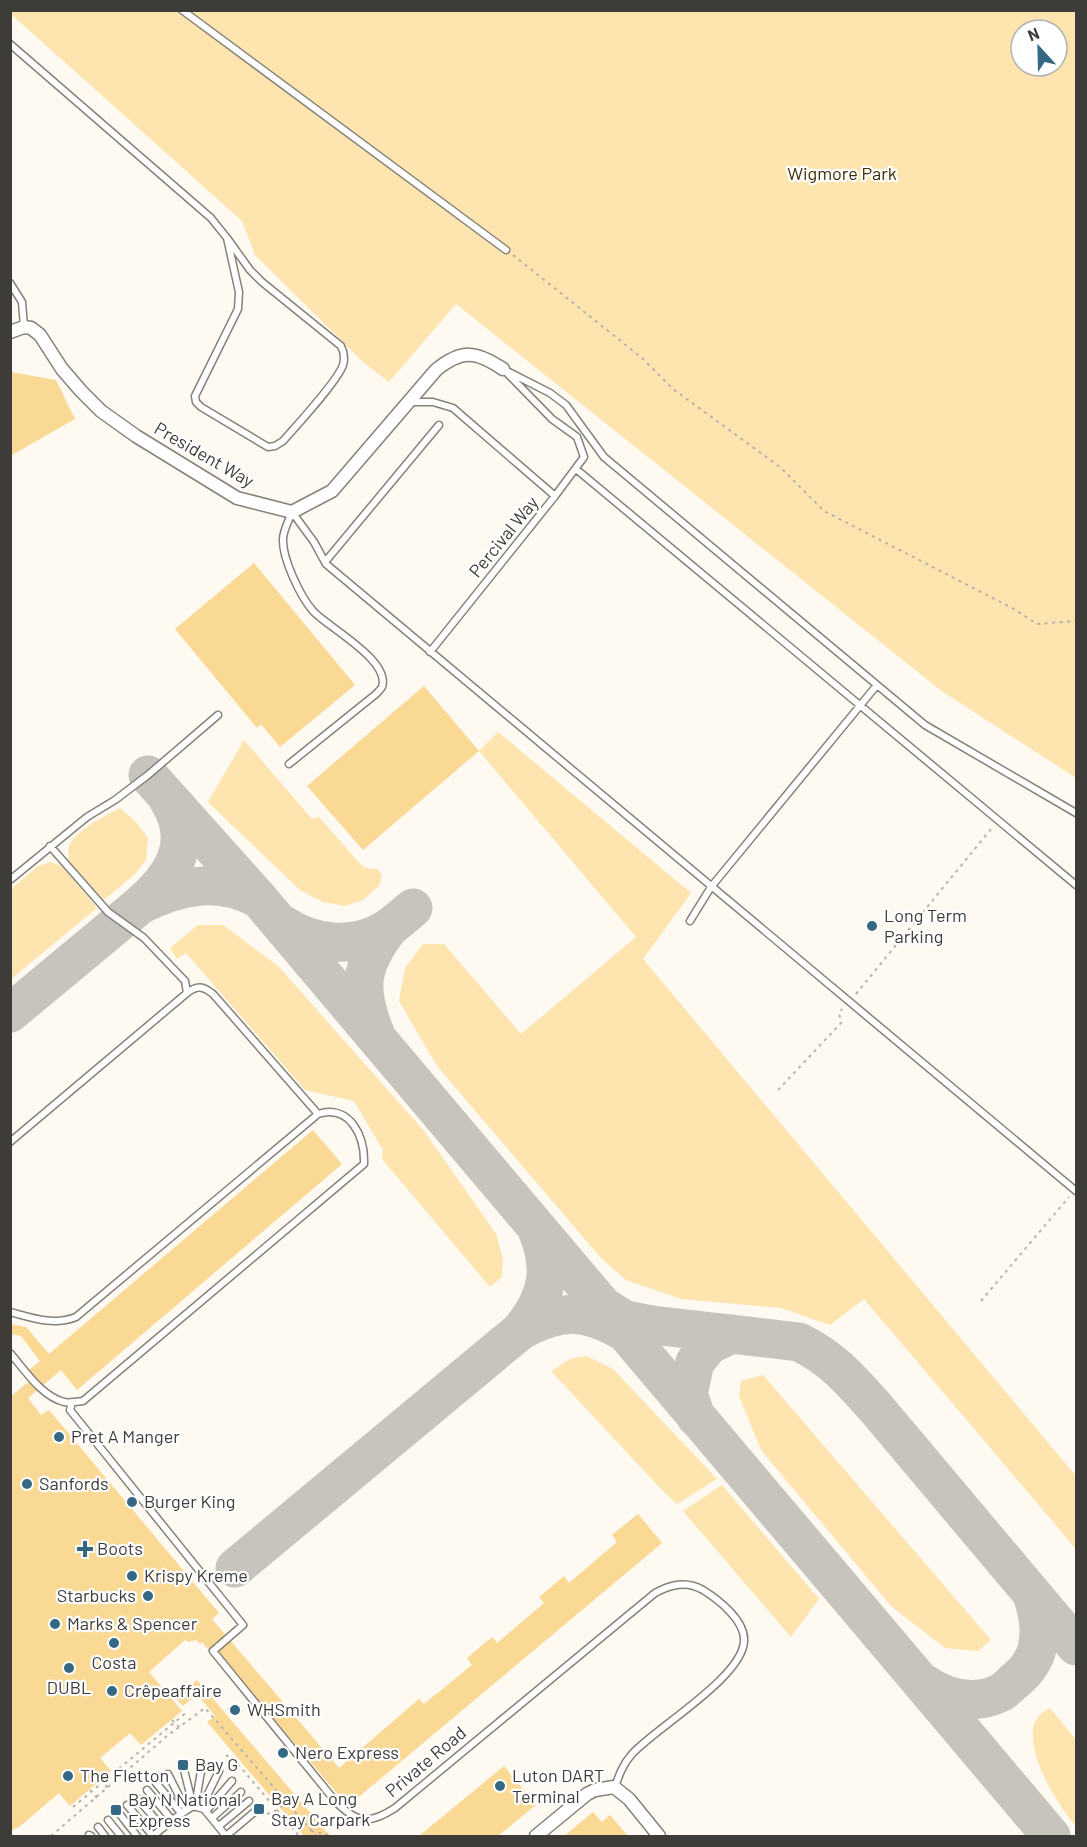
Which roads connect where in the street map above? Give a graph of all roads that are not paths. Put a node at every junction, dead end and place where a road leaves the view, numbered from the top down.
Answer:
1 (182, 10) edge
2 (10, 44) edge
3 (227, 238) junction
4 (506, 250) road end
5 (10, 283) edge
6 (24, 327) junction
7 (10, 332) edge
8 (503, 369) junction
9 (409, 402) junction
10 (439, 425) dead end
11 (576, 469) junction
12 (555, 496) junction
13 (292, 512) junction
14 (325, 562) junction
15 (430, 652) junction
16 (877, 685) junction
17 (861, 705) junction
18 (218, 715) dead end
19 (289, 764) dead end
20 (1077, 813) edge
21 (50, 846) junction
22 (10, 880) edge
23 (1077, 885) edge
24 (711, 887) junction
25 (690, 921) dead end
26 (187, 993) junction
27 (318, 1114) junction
28 (10, 1142) edge
29 (1076, 1190) edge
30 (10, 1312) edge
31 (10, 1353) edge
32 (72, 1402) junction
33 (201, 1765) dead end
34 (183, 1766) dead end
35 (219, 1771) dead end
36 (168, 1774) dead end
37 (232, 1781) dead end
38 (156, 1783) dead end
39 (614, 1787) junction
40 (147, 1790) dead end
41 (241, 1792) dead end
42 (137, 1798) dead end
43 (249, 1801) dead end
44 (127, 1805) dead end
45 (194, 1809) junction
46 (258, 1809) dead end
47 (118, 1812) dead end
48 (212, 1818) junction
49 (108, 1820) dead end
50 (172, 1820) junction
51 (219, 1826) junction
52 (98, 1827) dead end
53 (163, 1828) junction
54 (105, 1836) edge
55 (121, 1836) edge
56 (137, 1836) edge
57 (153, 1836) edge
58 (536, 1836) edge
59 (659, 1836) edge

1 - 4 lane
2 - 3 lane
3 - 3 lane
5 - 6 lane
6 - 7 street
6 - 13 street, President Way
8 - 9 street
8 - 11 lane
8 - 16 lane
9 - 12 lane, Percival Way
9 - 13 street
10 - 14 lane
11 - 12 lane
11 - 17 lane
12 - 15 lane, Percival Way
13 - 14 lane
13 - 19 lane
14 - 15 lane
15 - 24 lane
16 - 17 lane
16 - 20 lane
17 - 23 lane
17 - 24 lane
18 - 21 lane
21 - 22 lane
21 - 26 lane
24 - 25 lane
24 - 29 lane
26 - 27 lane
26 - 28 lane
27 - 30 lane
27 - 32 lane
31 - 32 lane
32 - 39 lane, Private Road
33 - 45 lane
34 - 45 lane
35 - 45 lane
36 - 45 lane
37 - 45 lane
38 - 45 lane
39 - 58 street
39 - 59 street
40 - 50 lane
41 - 48 lane
42 - 53 lane
43 - 51 lane
44 - 57 lane
45 - 48 lane
45 - 50 lane
46 - 51 lane
47 - 56 lane
48 - 51 lane
49 - 55 lane
50 - 53 lane
52 - 54 lane
53 - 57 lane

